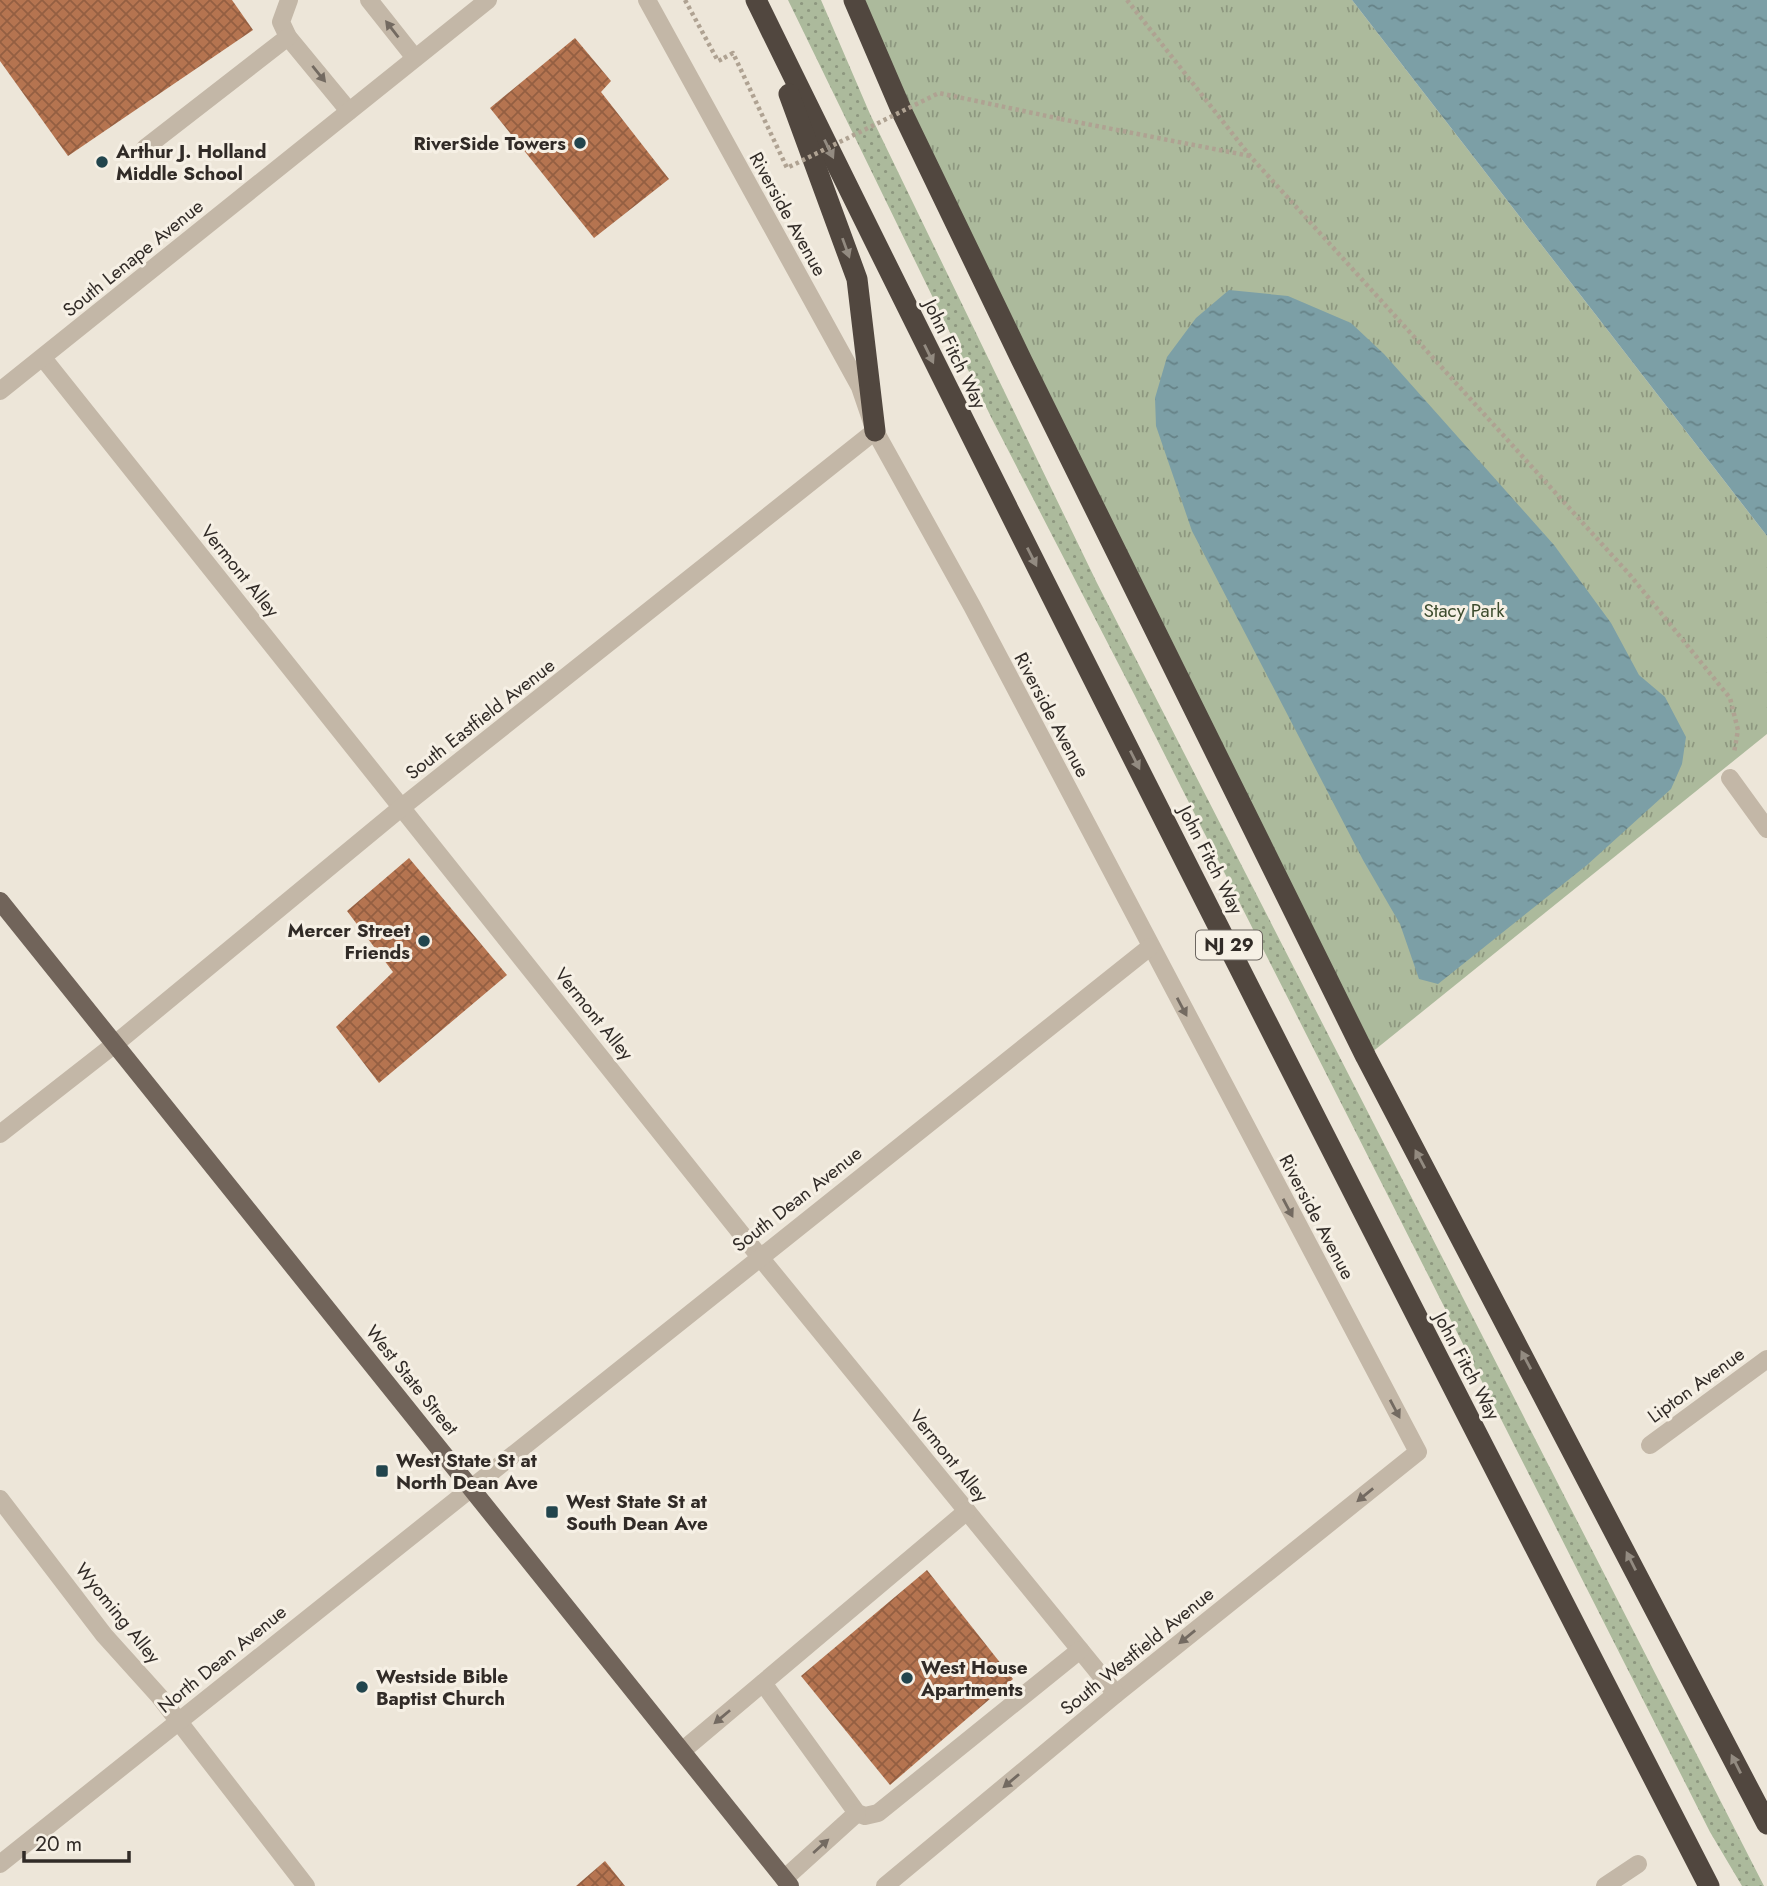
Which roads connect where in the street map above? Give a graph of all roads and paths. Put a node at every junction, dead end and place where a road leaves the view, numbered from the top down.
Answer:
1 (289, 0) edge
2 (369, 0) edge
3 (488, 0) edge
4 (647, 0) edge
5 (685, 0) edge
6 (756, 0) edge
7 (854, 0) edge
8 (1127, 0) edge
9 (288, 37) junction
10 (415, 58) junction
11 (349, 111) junction
12 (145, 148) dead end
13 (1250, 156) junction
14 (43, 358) junction
15 (0, 391) edge
16 (875, 431) junction
17 (1730, 778) joint
18 (402, 807) junction
19 (1767, 829) edge
20 (0, 901) edge
21 (1150, 947) junction
22 (115, 1044) junction
23 (0, 1134) edge
24 (759, 1256) junction
25 (1767, 1359) edge
26 (1650, 1445) dead end
27 (1418, 1452) joint
28 (470, 1486) junction
29 (0, 1499) edge
30 (967, 1511) junction
31 (1080, 1650) junction
32 (763, 1684) junction
33 (1116, 1694) junction
34 (178, 1721) junction
35 (682, 1751) junction
36 (857, 1813) junction
37 (1767, 1824) edge
38 (0, 1864) edge
39 (1637, 1864) dead end
40 (787, 1882) edge
41 (306, 1886) edge
42 (885, 1886) edge
43 (1605, 1886) edge
44 (1709, 1886) edge

1 - 9 street
10 -> 2 street
3 - 10 street, South Lenape Avenue
4 - 16 street, Riverside Avenue
5 - 13 path, bridge
6 -> 16 highway
6 -> 44 highway, John Fitch Way / NJ 29
37 -> 7 highway
8 - 13 path
9 -> 11 street
9 - 12 street
10 - 11 street, South Lenape Avenue
11 - 14 street, South Lenape Avenue
13 - 17 path
14 - 15 street, South Lenape Avenue
14 - 18 street, Vermont Alley
16 - 18 street, South Eastfield Avenue
16 - 21 street, Riverside Avenue
17 - 19 street
18 - 22 street, South Eastfield Avenue
18 - 24 street, Vermont Alley
20 - 22 main road, West State Street
21 - 24 street, South Dean Avenue
21 -> 27 street, Riverside Avenue
22 - 23 street, South Eastfield Avenue
22 - 28 main road, West State Street
24 - 28 street, South Dean Avenue
24 - 30 street, Vermont Alley
25 - 26 street, Lipton Avenue
27 -> 33 street, South Westfield Avenue
28 - 34 street, North Dean Avenue
28 - 35 main road, West State Street
29 - 34 street, Wyoming Alley
30 - 31 street, Vermont Alley
30 - 32 street
31 - 33 street, Vermont Alley
31 - 36 street
32 -> 35 street
32 - 36 street
33 -> 42 street, South Westfield Avenue
34 - 38 street, North Dean Avenue
34 - 41 street, Wyoming Alley
35 - 40 main road, West State Street
40 -> 36 street
39 - 43 street

